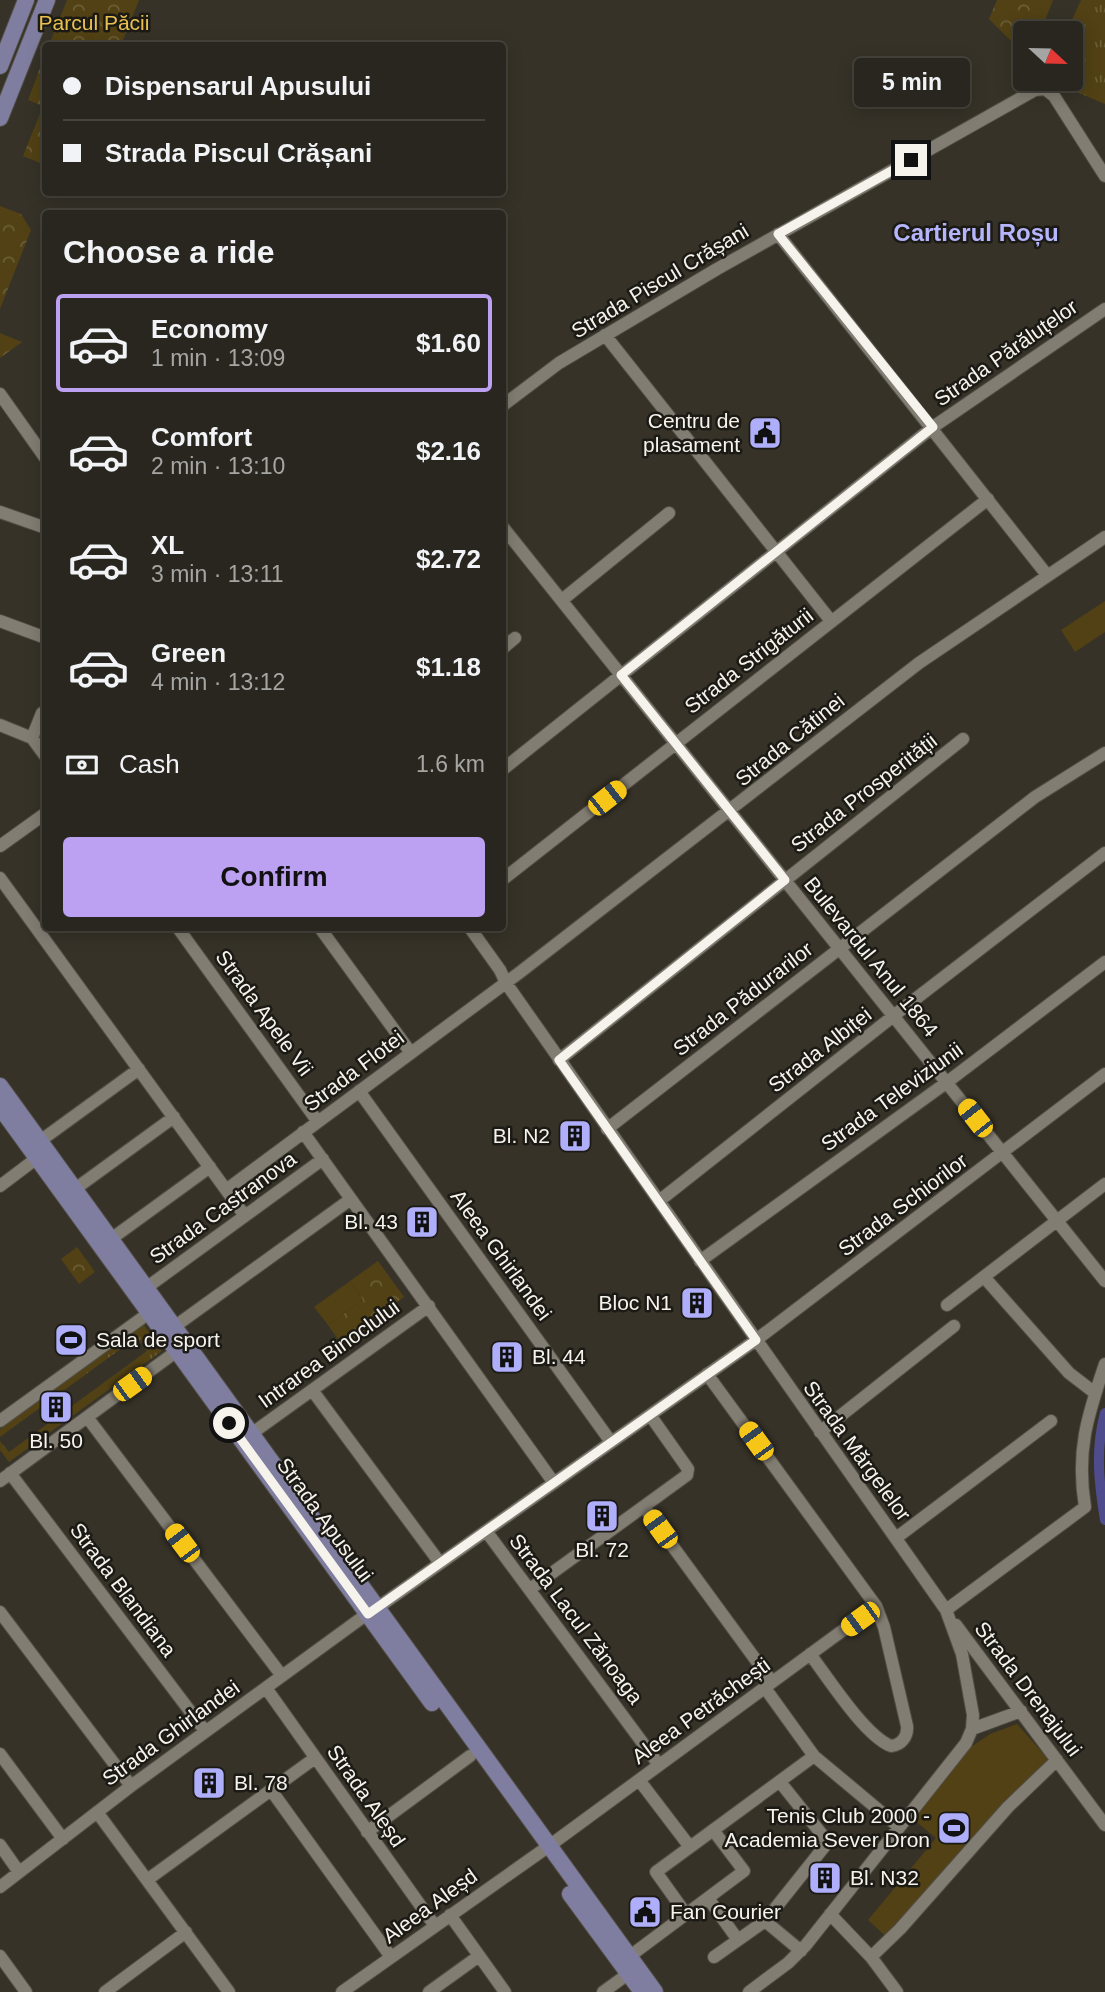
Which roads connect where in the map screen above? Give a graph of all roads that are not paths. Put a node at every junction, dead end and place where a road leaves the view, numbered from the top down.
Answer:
1 (26, 0) edge
2 (47, 0) edge
3 (0, 66) edge
4 (0, 118) edge
5 (1105, 176) edge
6 (778, 234) junction
7 (1105, 309) edge
8 (605, 335) junction
9 (0, 394) edge
10 (506, 403) edge
11 (933, 427) junction
12 (42, 453) edge
13 (988, 499) junction
14 (0, 512) edge
15 (669, 513) dead end
16 (42, 527) edge
17 (506, 531) edge
18 (1105, 537) edge
19 (776, 552) junction
20 (1046, 575) junction
21 (562, 600) junction
22 (0, 621) edge
23 (831, 621) junction
24 (42, 637) edge
25 (515, 638) dead end
26 (506, 646) edge
27 (621, 675) junction
28 (42, 713) edge
29 (0, 725) edge
30 (32, 738) junction
31 (963, 739) dead end
32 (676, 744) junction
33 (42, 752) edge
34 (1105, 752) edge
35 (506, 767) edge
36 (730, 812) junction
37 (42, 816) edge
38 (0, 846) edge
39 (1105, 853) edge
40 (506, 877) edge
41 (0, 878) edge
42 (785, 880) junction
43 (180, 931) edge
44 (322, 931) edge
45 (472, 931) edge
46 (840, 949) junction
47 (1105, 962) edge
48 (506, 983) junction
49 (893, 1016) junction
50 (411, 1053) junction
51 (559, 1060) junction
52 (139, 1069) junction
53 (1105, 1074) edge
54 (946, 1083) junction
55 (0, 1086) edge
56 (359, 1091) junction
57 (0, 1107) edge
58 (174, 1117) junction
59 (318, 1122) junction
60 (607, 1129) junction
61 (303, 1132) junction
62 (36, 1149) junction
63 (1003, 1154) junction
64 (323, 1159) junction
65 (210, 1167) junction
66 (1105, 1184) edge
67 (0, 1186) edge
68 (226, 1190) junction
69 (70, 1193) junction
70 (351, 1199) junction
71 (659, 1201) junction
72 (245, 1216) junction
73 (1057, 1222) junction
74 (111, 1239) junction
75 (700, 1261) junction
76 (984, 1277) junction
77 (1105, 1281) edge
78 (146, 1288) junction
79 (947, 1305) dead end
80 (429, 1306) junction
81 (149, 1313) junction
82 (954, 1325) dead end
83 (169, 1330) junction
84 (756, 1340) junction
85 (182, 1348) junction
86 (1105, 1364) edge
87 (707, 1374) junction
88 (312, 1390) junction
89 (1095, 1393) junction
90 (650, 1415) junction
91 (88, 1417) junction
92 (0, 1421) edge
93 (1051, 1421) dead end
94 (820, 1432) junction
95 (246, 1437) junction
96 (611, 1442) junction
97 (5, 1477) edge
98 (554, 1483) junction
99 (644, 1507) junction
100 (486, 1531) junction
101 (896, 1538) junction
102 (440, 1563) junction
103 (530, 1589) junction
104 (876, 1606) junction
105 (946, 1610) junction
106 (372, 1611) junction
107 (0, 1612) edge
108 (810, 1654) junction
109 (282, 1676) junction
110 (769, 1685) junction
111 (265, 1688) junction
112 (1020, 1711) junction
113 (972, 1729) junction
114 (205, 1731) junction
115 (0, 1754) edge
116 (470, 1756) junction
117 (814, 1756) junction
118 (316, 1758) junction
119 (1057, 1760) junction
120 (659, 1765) junction
121 (639, 1780) junction
122 (779, 1782) junction
123 (131, 1786) junction
124 (271, 1790) junction
125 (97, 1812) junction
126 (1105, 1825) edge
127 (899, 1827) junction
128 (713, 1830) junction
129 (367, 1832) junction
130 (63, 1839) junction
131 (0, 1845) edge
132 (690, 1847) junction
133 (544, 1849) junction
134 (19, 1872) junction
135 (147, 1880) junction
136 (0, 1887) edge
137 (708, 1898) junction
138 (686, 1914) junction
139 (830, 1914) junction
140 (450, 1915) junction
141 (765, 1921) junction
142 (435, 1926) junction
143 (186, 1932) junction
144 (738, 1940) junction
145 (802, 1951) junction
146 (0, 1956) edge
147 (479, 1956) junction
148 (630, 1956) junction
149 (714, 1956) dead end
150 (391, 1957) junction
151 (870, 1957) junction
152 (628, 1974) junction
153 (26, 1992) edge
154 (106, 1992) edge
155 (229, 1992) edge
156 (342, 1992) edge
157 (429, 1992) edge
158 (505, 1992) edge
159 (603, 1992) edge
160 (642, 1992) edge
161 (655, 1992) edge
162 (749, 1992) edge
163 (897, 1992) edge

1 - 3 main road
2 - 4 main road
5 - 6 street, Strada Piscul Crășani
6 - 8 street, Strada Piscul Crășani
6 - 11 street
7 - 11 street, Strada Părăluțelor
8 - 10 street, Strada Piscul Crășani
8 - 19 street
9 - 12 street
11 - 13 street
11 - 19 street, Strada Părăluțelor
13 - 20 street
13 - 23 street, Strada Strigăturii
14 - 16 street
15 - 21 street
17 - 21 street, Bulevardul Anul 1864
18 - 20 street, Strada Cătinei
19 - 23 street
19 - 27 street, Strada Părăluțelor
20 - 36 street, Strada Cătinei
21 - 27 street, Bulevardul Anul 1864
22 - 24 street
23 - 32 street, Strada Strigăturii
25 - 26 street
27 - 32 street, Bulevardul Anul 1864
27 - 35 street, Strada Părăluțelor
28 - 30 street
29 - 30 street
30 - 33 street
31 - 42 street, Strada Prosperității
32 - 36 street, Bulevardul Anul 1864
32 - 40 street, Strada Strigăturii
34 - 46 street, Strada Pădurarilor
36 - 42 street, Bulevardul Anul 1864
36 - 48 street, Strada Cătinei
37 - 38 street
39 - 49 street, Strada Albiței
41 - 52 street, Strada Castranova
42 - 46 street, Bulevardul Anul 1864
42 - 51 street, Strada Prosperității
43 - 59 street, Strada Apele Vii
44 - 50 street
45 - 48 street, Strada Mărgelelor
46 - 49 street, Bulevardul Anul 1864
46 - 60 street, Strada Pădurarilor
47 - 54 street, Strada Televiziunii
48 - 50 street, Strada Flotei
48 - 51 street, Strada Mărgelelor
49 - 54 street, Bulevardul Anul 1864
49 - 71 street, Strada Albiței
50 - 56 street, Strada Flotei
51 - 60 street, Strada Mărgelelor
52 - 58 street, Strada Castranova
52 - 62 street
53 - 63 street, Strada Schiorilor
54 - 63 street, Bulevardul Anul 1864
54 - 75 street, Strada Televiziunii
55 - 62 main road, Strada Apusului
56 - 59 street, Strada Flotei
56 - 96 street, Aleea Ghirlandei
57 - 62 main road, Strada Apusului
58 - 65 street, Strada Castranova
58 - 69 street
59 - 61 street, Strada Flotei
60 - 71 street, Strada Mărgelelor
61 - 64 street
61 - 68 street, Strada Flotei
62 - 67 street
62 - 69 main road, Strada Apusului
63 - 73 street, Bulevardul Anul 1864
63 - 84 street, Strada Schiorilor
64 - 70 street
64 - 72 street, Strada Castranova
65 - 68 street, Strada Castranova
65 - 74 street, Strada Castranova
66 - 73 street
68 - 72 street, Strada Castranova
69 - 74 main road, Strada Apusului
69 - 81 main road, Strada Apusului
70 - 80 street
70 - 83 street
71 - 75 street, Strada Mărgelelor
72 - 78 street, Strada Castranova
73 - 76 street
73 - 77 street, Bulevardul Anul 1864
74 - 78 main road, Strada Apusului
75 - 84 street, Strada Mărgelelor
76 - 79 street
76 - 89 street
78 - 83 main road, Strada Apusului
80 - 88 street, Intrarea Binoclului
80 - 98 street
81 - 83 main road, Strada Apusului
81 - 92 street
82 - 94 street
83 - 85 main road, Strada Apusului
84 - 87 street, Strada Ghirlandei
84 - 94 street, Strada Mărgelelor
85 - 91 street
85 - 95 main road, Strada Apusului
86 - 89 street
87 - 90 street, Strada Ghirlandei
87 - 104 street
88 - 95 street, Intrarea Binoclului
88 - 102 street
89 - 105 street
90 - 96 street, Strada Ghirlandei
90 - 99 street
91 - 97 street
91 - 109 street
93 - 101 street
94 - 101 street, Strada Mărgelelor
95 - 106 main road, Strada Apusului
96 - 98 street, Strada Ghirlandei
97 - 114 street, Strada Blandiana
98 - 100 street, Strada Ghirlandei
99 - 103 street
99 - 110 street
100 - 102 street, Strada Ghirlandei
100 - 103 street, Strada Lacul Zănoaga
101 - 105 street, Strada Mărgelelor
102 - 106 street, Strada Ghirlandei
103 - 120 street, Strada Lacul Zănoaga
104 - 108 street, Aleea Petrăchești
104 - 108 street
105 - 112 street, Strada Drenajului
105 - 113 street, Strada Mărgelelor
106 - 109 street, Strada Ghirlandei
106 - 116 main road, Strada Apusului
106 - 133 main road, Strada Apusului
107 - 123 street
108 - 110 street, Aleea Petrăchești
109 - 111 street, Strada Ghirlandei
110 - 117 street
110 - 120 street, Aleea Petrăchești
111 - 114 street, Strada Ghirlandei
111 - 118 street, Strada Aleșd
112 - 113 street
112 - 119 street, Strada Drenajului
113 - 127 street
114 - 123 street, Strada Ghirlandei
115 - 130 street
116 - 129 street
116 - 133 main road, Strada Apusului
117 - 122 street
117 - 127 street
118 - 124 street
118 - 129 street, Strada Aleșd
119 - 126 street, Strada Drenajului
119 - 151 street
120 - 121 street, Aleea Petrăchești
121 - 132 street
121 - 133 street, Aleea Petrăchești
122 - 128 street
122 - 141 street
123 - 125 street, Strada Ghirlandei
124 - 135 street
124 - 150 street
125 - 130 street, Strada Ghirlandei
125 - 135 street
127 - 139 street
128 - 132 street
128 - 137 street
129 - 142 street, Strada Aleșd
130 - 134 street, Strada Ghirlandei
131 - 134 street
132 - 138 street
133 - 140 street, Aleea Aleșd
133 - 148 main road, Strada Apusului
133 - 152 main road, Strada Apusului
134 - 136 street, Strada Ghirlandei
135 - 143 street
137 - 138 street
137 - 144 street
138 - 148 street
139 - 145 street
139 - 151 street
140 - 142 street, Aleea Aleșd
140 - 147 street
141 - 144 street
141 - 145 street
142 - 150 street, Aleea Aleșd
143 - 154 street
143 - 155 street
144 - 149 street
145 - 162 street
146 - 153 street
147 - 157 street
147 - 158 street
148 - 152 main road
148 - 161 main road, Strada Apusului
150 - 156 street, Aleea Aleșd
151 - 163 street
152 - 159 street
152 - 160 main road, Strada Apusului

